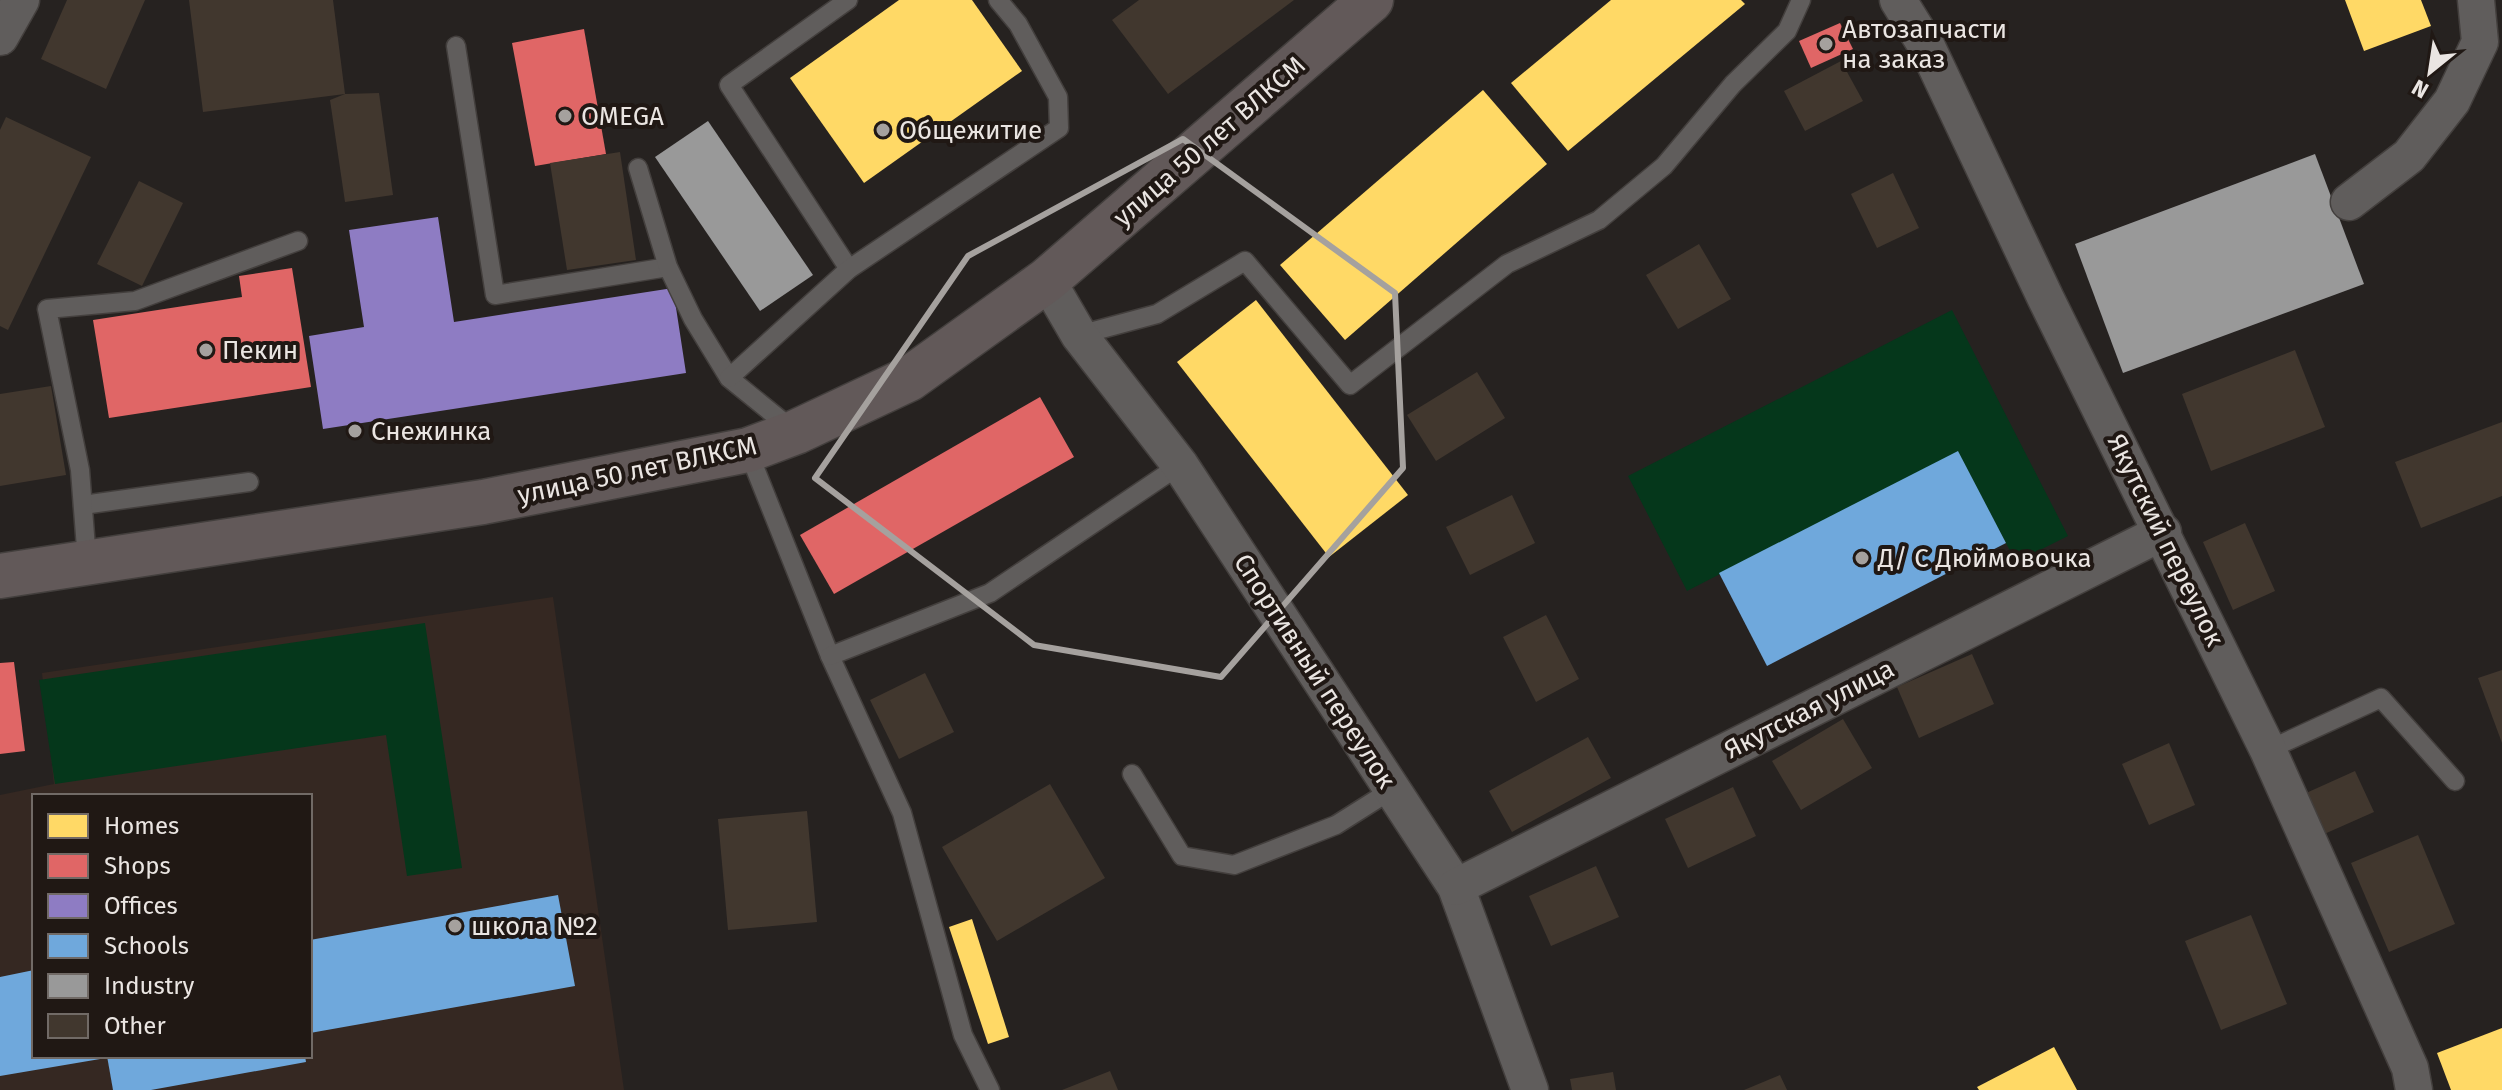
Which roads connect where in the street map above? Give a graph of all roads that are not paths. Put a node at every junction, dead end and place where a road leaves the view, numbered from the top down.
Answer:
1 (21, 0) edge
2 (848, 0) edge
3 (998, 0) edge
4 (1371, 0) edge
5 (1801, 0) edge
6 (1898, 0) edge
7 (2476, 0) edge
8 (0, 37) edge
9 (456, 46) dead end
10 (638, 168) dead end
11 (2349, 202) dead end
12 (298, 241) dead end
13 (668, 267) junction
14 (849, 269) junction
15 (1047, 280) junction
16 (1079, 335) junction
17 (729, 378) junction
18 (796, 432) junction
19 (748, 450) junction
20 (1180, 465) junction
21 (249, 482) dead end
22 (83, 505) junction
23 (2163, 532) junction
24 (87, 561) junction
25 (0, 576) edge
26 (830, 656) junction
27 (2268, 750) junction
28 (1132, 774) dead end
29 (2455, 781) dead end
30 (1393, 789) junction
31 (1456, 887) junction
32 (990, 1090) edge
33 (1530, 1090) edge
34 (2414, 1090) edge

1 - 8 street
2 - 14 lane
3 - 14 lane
4 - 15 main road, улица 50 лет ВЛКСМ
5 - 16 lane
6 - 23 street, Якутский переулок
7 - 11 street
9 - 13 lane
10 - 13 lane
12 - 22 lane
13 - 17 lane
14 - 17 lane
15 - 16 street, Спортивный переулок
15 - 18 main road, улица 50 лет ВЛКСМ
16 - 20 street, Спортивный переулок
17 - 18 lane
18 - 19 main road, улица 50 лет ВЛКСМ
19 - 24 main road, улица 50 лет ВЛКСМ
19 - 26 lane
20 - 26 lane
20 - 30 street, Спортивный переулок
21 - 22 lane
22 - 24 lane
23 - 27 street, Якутский переулок
23 - 31 street, Якутская улица
24 - 25 main road, улица 50 лет ВЛКСМ
26 - 32 lane
27 - 29 lane
27 - 34 street, Якутский переулок
28 - 30 lane
30 - 31 street, Спортивный переулок
31 - 33 street, Спортивный переулок

